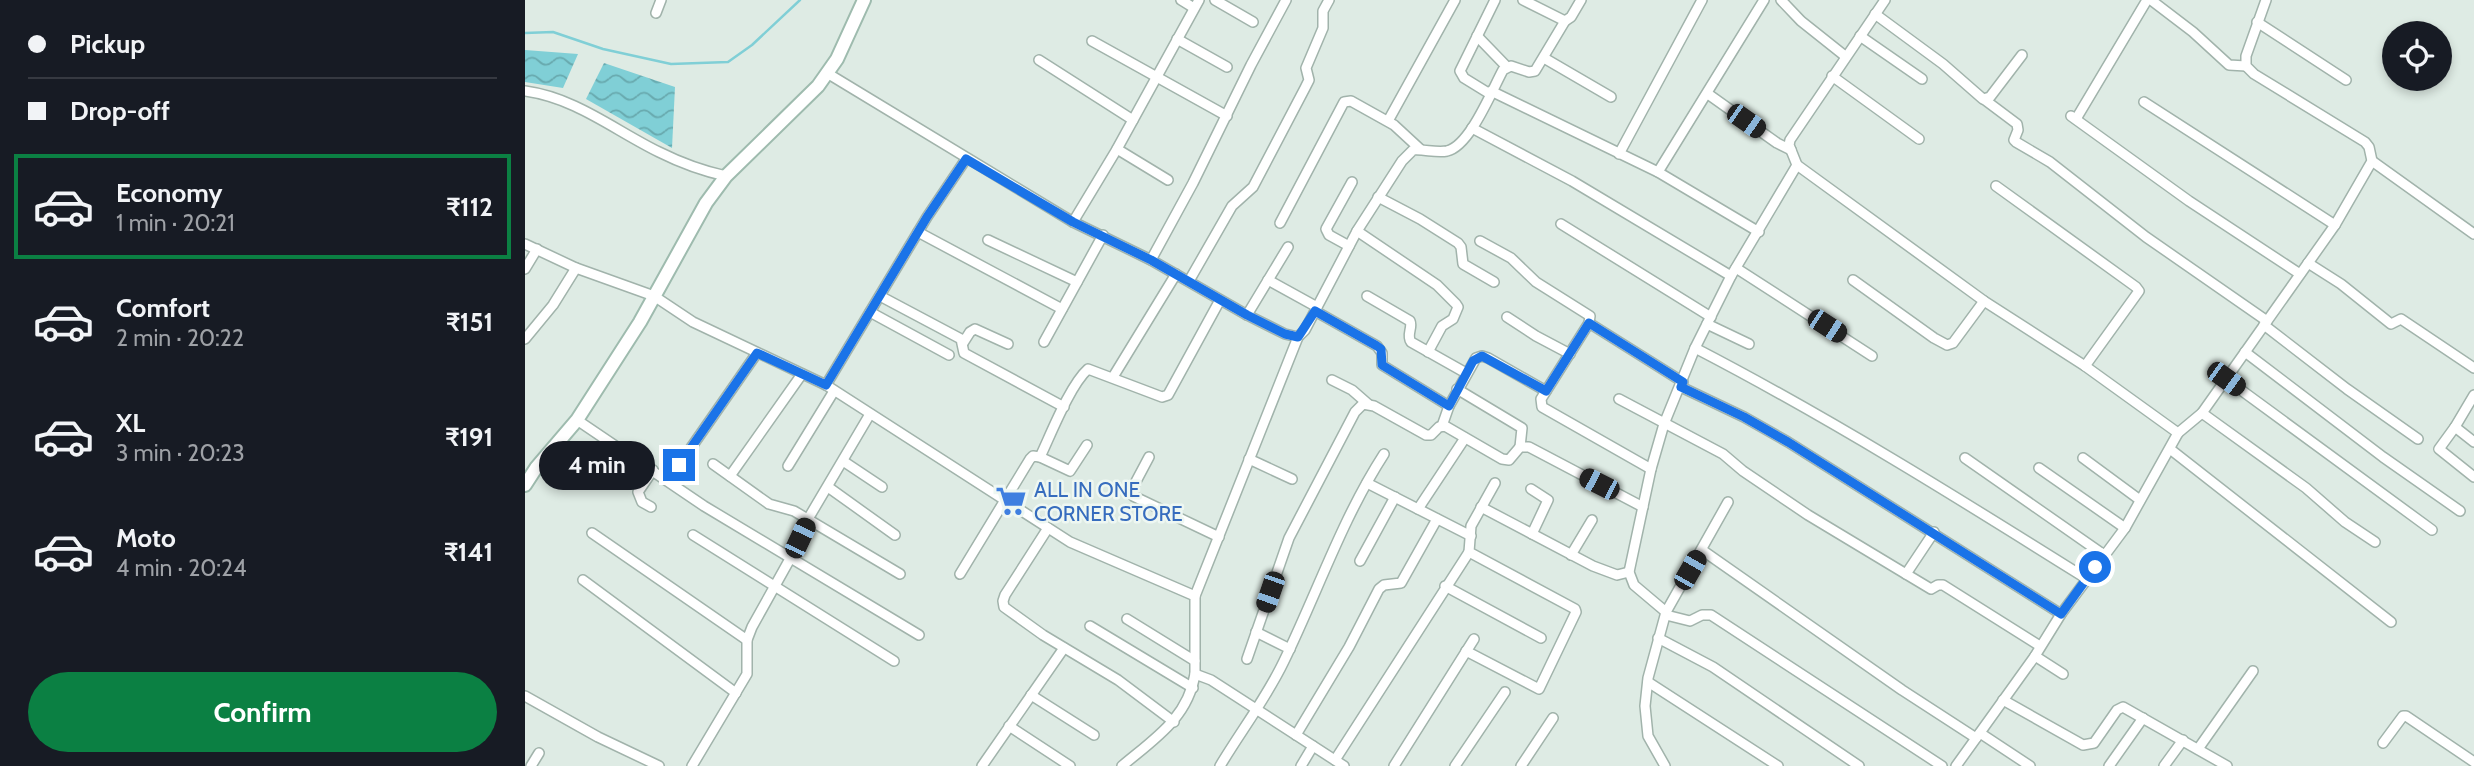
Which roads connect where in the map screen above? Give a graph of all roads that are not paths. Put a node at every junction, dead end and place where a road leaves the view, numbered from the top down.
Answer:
1 (661, 0) edge
2 (864, 0) edge
3 (1181, 0) edge
4 (1215, 0) edge
5 (1286, 0) edge
6 (1329, 0) edge
7 (1455, 0) edge
8 (1495, 0) edge
9 (1523, 0) edge
10 (1581, 0) edge
11 (1702, 0) edge
12 (1763, 0) edge
13 (1781, 0) edge
14 (1885, 0) edge
15 (2149, 0) edge
16 (2264, 1) edge
17 (1196, 4) edge
18 (656, 13) dead end
19 (1875, 14) junction
20 (1565, 21) junction
21 (1253, 22) dead end
22 (2257, 22) junction
23 (1477, 36) junction
24 (1860, 36) junction
25 (1177, 39) junction
26 (1092, 41) dead end
27 (2022, 55) dead end
28 (1845, 56) junction
29 (1544, 58) junction
30 (1039, 60) dead end
31 (2246, 66) junction
32 (1227, 67) dead end
33 (1507, 67) junction
34 (827, 73) junction
35 (1832, 76) junction
36 (1156, 78) junction
37 (1922, 79) dead end
38 (2346, 80) dead end
39 (525, 91) edge
40 (1491, 92) junction
41 (1707, 94) junction
42 (1611, 97) dead end
43 (1985, 100) junction
44 (2144, 102) dead end
45 (1227, 116) junction
46 (1133, 120) junction
47 (1388, 121) junction
48 (1472, 128) junction
49 (1919, 139) dead end
50 (1117, 149) junction
51 (1420, 149) junction
52 (1791, 150) junction
53 (1619, 153) junction
54 (966, 159) junction
55 (2372, 161) junction
56 (1797, 165) junction
57 (1658, 172) junction
58 (726, 176) junction
59 (1168, 180) dead end
60 (1352, 182) dead end
61 (1996, 186) dead end
62 (1378, 197) junction
63 (1073, 222) junction
64 (1280, 223) dead end
65 (1562, 224) dead end
66 (2335, 225) junction
67 (1357, 231) junction
68 (918, 232) junction
69 (1759, 232) junction
70 (2474, 234) edge
71 (1103, 235) junction
72 (988, 240) dead end
73 (1480, 241) dead end
74 (525, 244) edge
75 (1349, 246) junction
76 (1288, 247) dead end
77 (537, 249) junction
78 (1151, 260) junction
79 (2308, 263) junction
80 (576, 268) junction
81 (525, 269) edge
82 (1733, 272) junction
83 (1176, 274) junction
84 (2300, 274) junction
85 (1268, 280) junction
86 (1853, 280) dead end
87 (1189, 281) junction
88 (1077, 282) junction
89 (1494, 282) dead end
90 (654, 296) junction
91 (880, 296) junction
92 (1367, 296) dead end
93 (1220, 300) junction
94 (1984, 301) junction
95 (1062, 309) junction
96 (1316, 309) junction
97 (870, 312) junction
98 (1247, 315) junction
99 (1507, 317) dead end
100 (1709, 321) junction
101 (1589, 323) junction
102 (2266, 323) junction
103 (1298, 337) junction
104 (525, 339) edge
105 (1044, 342) dead end
106 (963, 343) junction
107 (1008, 344) dead end
108 (1749, 344) dead end
109 (1695, 348) junction
110 (1428, 352) junction
111 (2245, 352) junction
112 (757, 353) junction
113 (1570, 354) junction
114 (949, 355) dead end
115 (1872, 356) dead end
116 (2085, 366) junction
117 (2474, 368) edge
118 (1466, 373) junction
119 (802, 374) junction
120 (1113, 377) junction
121 (2226, 379) junction
122 (1332, 380) dead end
123 (1682, 385) junction
124 (830, 388) junction
125 (1457, 389) junction
126 (1546, 391) junction
127 (2474, 395) edge
128 (1619, 399) dead end
129 (1369, 404) junction
130 (1449, 406) junction
131 (1065, 407) junction
132 (2202, 413) junction
133 (870, 414) junction
134 (577, 420) junction
135 (1664, 424) junction
136 (1442, 426) junction
137 (2455, 427) junction
138 (2178, 432) junction
139 (1465, 438) junction
140 (2418, 439) dead end
141 (2474, 442) edge
142 (1087, 445) dead end
143 (1520, 447) junction
144 (2170, 449) junction
145 (1384, 454) dead end
146 (1040, 457) junction
147 (1149, 457) dead end
148 (1965, 457) dead end
149 (2083, 458) dead end
150 (1249, 459) junction
151 (843, 460) junction
152 (713, 464) dead end
153 (679, 465) dead end
154 (788, 467) dead end
155 (2039, 468) dead end
156 (653, 470) junction
157 (1651, 470) junction
158 (730, 476) junction
159 (2474, 477) edge
160 (1292, 479) dead end
161 (1367, 483) junction
162 (1496, 483) dead end
163 (525, 485) edge
164 (828, 487) junction
165 (882, 487) dead end
166 (1531, 489) dead end
167 (1395, 497) junction
168 (1005, 500) junction
169 (2140, 500) junction
170 (1728, 502) dead end
171 (651, 507) dead end
172 (1481, 507) junction
173 (1643, 507) junction
174 (1418, 509) junction
175 (2460, 511) dead end
176 (808, 519) junction
177 (1437, 519) junction
178 (1592, 520) dead end
179 (2125, 527) junction
180 (1048, 528) junction
181 (2432, 530) dead end
182 (1934, 532) junction
183 (592, 533) dead end
184 (1532, 534) junction
185 (895, 535) dead end
186 (694, 536) dead end
187 (1471, 536) junction
188 (1219, 537) junction
189 (2375, 542) dead end
190 (1702, 550) junction
191 (1469, 552) junction
192 (1571, 555) junction
193 (2104, 555) junction
194 (791, 557) junction
195 (1360, 561) dead end
196 (1629, 572) junction
197 (960, 573) dead end
198 (900, 574) dead end
199 (1906, 574) junction
200 (2087, 579) junction
201 (583, 580) dead end
202 (1445, 586) junction
203 (775, 588) junction
204 (1195, 596) junction
205 (1666, 613) junction
206 (2061, 614) junction
207 (1127, 619) dead end
208 (2391, 622) dead end
209 (1090, 626) dead end
210 (1256, 632) junction
211 (919, 635) dead end
212 (1541, 638) dead end
213 (1658, 638) junction
214 (1474, 639) dead end
215 (747, 640) junction
216 (2040, 646) junction
217 (1064, 648) junction
218 (1290, 649) junction
219 (1466, 651) junction
220 (2035, 656) junction
221 (1247, 659) dead end
222 (1195, 660) junction
223 (894, 662) dead end
224 (2253, 671) dead end
225 (1195, 674) junction
226 (2063, 674) dead end
227 (1648, 682) junction
228 (1193, 688) junction
229 (1505, 692) dead end
230 (736, 693) junction
231 (1031, 695) junction
232 (525, 696) edge
233 (2003, 699) junction
234 (1255, 709) junction
235 (1553, 718) dead end
236 (2143, 718) junction
237 (1174, 722) junction
238 (1009, 726) junction
239 (1094, 735) dead end
240 (1296, 735) junction
241 (1978, 736) junction
242 (2183, 740) junction
243 (2383, 743) dead end
244 (1313, 746) junction
245 (2198, 749) junction
246 (539, 753) dead end
247 (1335, 760) junction
248 (2474, 762) edge
249 (652, 765) edge
250 (1958, 765) edge
251 (531, 766) edge
252 (692, 766) edge
253 (982, 766) edge
254 (1070, 766) edge
255 (1122, 766) edge
256 (1220, 766) edge
257 (1301, 766) edge
258 (1344, 766) edge
259 (1394, 766) edge
260 (1455, 766) edge
261 (1521, 766) edge
262 (1665, 766) edge
263 (1778, 766) edge
264 (1859, 766) edge
265 (1941, 766) edge
266 (2030, 766) edge
267 (2109, 766) edge
268 (2164, 766) edge
269 (2227, 766) edge

1 - 18 street
2 - 34 main road
3 - 17 street
4 - 21 street
5 - 45 street
6 - 87 street
7 - 47 street
8 - 23 street
9 - 20 street
10 - 20 street
11 - 53 street
12 - 41 street
13 - 28 street
14 - 19 street
15 - 31 street
15 - 84 street
16 - 22 street
17 - 25 street
19 - 24 street
19 - 43 street
20 - 29 street
22 - 31 street
22 - 38 street
23 - 33 street
23 - 40 street
24 - 28 street
24 - 37 street
25 - 32 street
25 - 36 street
26 - 36 street
27 - 43 street
28 - 35 street
29 - 33 street
29 - 42 street
30 - 46 street
31 - 55 street
33 - 40 street
34 - 54 street
34 - 58 main road
35 - 49 street
35 - 52 street
36 - 45 street
36 - 46 street
39 - 58 street
40 - 48 street
40 - 53 street
41 - 52 street
41 - 57 street
43 - 102 street
44 - 66 street
45 - 78 street
46 - 50 street
47 - 51 street
47 - 64 street
48 - 51 street
48 - 82 street
50 - 59 street
50 - 63 street
51 - 62 street
52 - 56 street
53 - 57 street
54 - 63 street
54 - 68 street
55 - 66 street
55 - 70 street
56 - 69 street
56 - 94 street
57 - 69 street
58 - 90 main road
60 - 75 street
61 - 116 street
62 - 67 street
62 - 89 street
63 - 71 street
65 - 100 street
66 - 79 street
67 - 75 street
67 - 110 street
68 - 91 street
68 - 95 street
69 - 82 street
71 - 78 street
71 - 88 street
72 - 88 street
73 - 101 street
74 - 77 street
75 - 96 street
76 - 85 street
77 - 80 street
77 - 81 street
78 - 83 street
79 - 84 street
79 - 117 street
80 - 90 street
80 - 104 street
82 - 100 street
82 - 115 street
83 - 87 street
83 - 120 street
84 - 102 street
85 - 96 street
85 - 98 street
86 - 94 street
87 - 93 street
88 - 95 street
90 - 112 street
90 - 134 main road
91 - 97 street
91 - 106 street
92 - 110 street
93 - 98 street
93 - 120 street
94 - 116 street
95 - 105 street
96 - 103 street
96 - 130 street
97 - 114 street
97 - 124 street
98 - 103 street
99 - 113 street
100 - 108 street
100 - 109 street
101 - 113 street
101 - 123 street
102 - 111 street
102 - 140 street
103 - 150 street
106 - 107 street
106 - 131 street
109 - 123 street
109 - 200 street
110 - 118 street
111 - 121 street
111 - 175 street
112 - 119 street
112 - 153 street
113 - 126 street
116 - 138 street
118 - 125 street
118 - 126 street
119 - 124 street
119 - 158 street
120 - 131 street
121 - 132 street
121 - 181 street
122 - 129 street
123 - 135 street
123 - 182 street
124 - 133 street
124 - 154 street
125 - 130 street
125 - 143 street
126 - 157 street
127 - 137 street
128 - 135 street
129 - 136 street
129 - 210 street
130 - 136 street
131 - 146 street
132 - 138 street
132 - 189 street
133 - 151 street
133 - 168 street
134 - 156 street
134 - 163 main road
135 - 157 street
135 - 199 street
136 - 139 street
137 - 141 street
137 - 159 street
138 - 144 street
139 - 143 street
139 - 174 street
142 - 146 street
143 - 173 street
144 - 169 street
144 - 208 street
145 - 161 street
146 - 168 street
147 - 188 street
148 - 193 street
149 - 169 street
150 - 160 street
150 - 188 street
151 - 164 street
151 - 165 street
152 - 158 street
155 - 179 street
156 - 171 street
156 - 194 street
157 - 173 street
158 - 176 street
161 - 167 street
161 - 218 street
162 - 172 street
164 - 176 street
164 - 185 street
166 - 184 street
167 - 174 street
167 - 195 street
168 - 180 street
168 - 197 street
169 - 179 street
170 - 190 street
172 - 184 street
172 - 187 street
173 - 196 street
174 - 177 street
176 - 194 street
176 - 198 street
177 - 187 street
177 - 240 street
178 - 192 street
179 - 193 street
180 - 204 street
180 - 217 street
182 - 199 street
182 - 206 street
183 - 215 street
184 - 192 street
186 - 203 street
187 - 191 street
188 - 204 street
190 - 205 street
190 - 241 street
191 - 202 street
191 - 219 street
192 - 196 street
193 - 200 street
194 - 203 street
194 - 211 street
196 - 205 street
199 - 216 street
200 - 206 street
201 - 230 street
202 - 212 street
202 - 247 street
203 - 215 street
203 - 223 street
204 - 222 street
205 - 213 street
205 - 265 street
206 - 216 street
207 - 222 street
209 - 228 street
210 - 218 street
210 - 221 street
213 - 227 street
213 - 264 street
214 - 219 street
215 - 230 street
216 - 220 street
217 - 231 street
217 - 237 street
218 - 234 street
219 - 259 street
220 - 226 street
220 - 233 street
222 - 225 street
224 - 245 street
225 - 228 street
225 - 234 street
227 - 262 street
227 - 263 street
228 - 237 street
229 - 260 street
230 - 252 street
231 - 238 street
231 - 239 street
232 - 249 street
233 - 236 street
233 - 241 street
234 - 240 street
234 - 256 street
235 - 261 street
236 - 242 street
236 - 267 street
237 - 255 street
238 - 253 street
238 - 254 street
240 - 244 street
241 - 250 street
241 - 266 street
242 - 245 street
242 - 268 street
243 - 248 street
244 - 247 street
244 - 257 street
245 - 269 street
246 - 251 street
247 - 258 street

